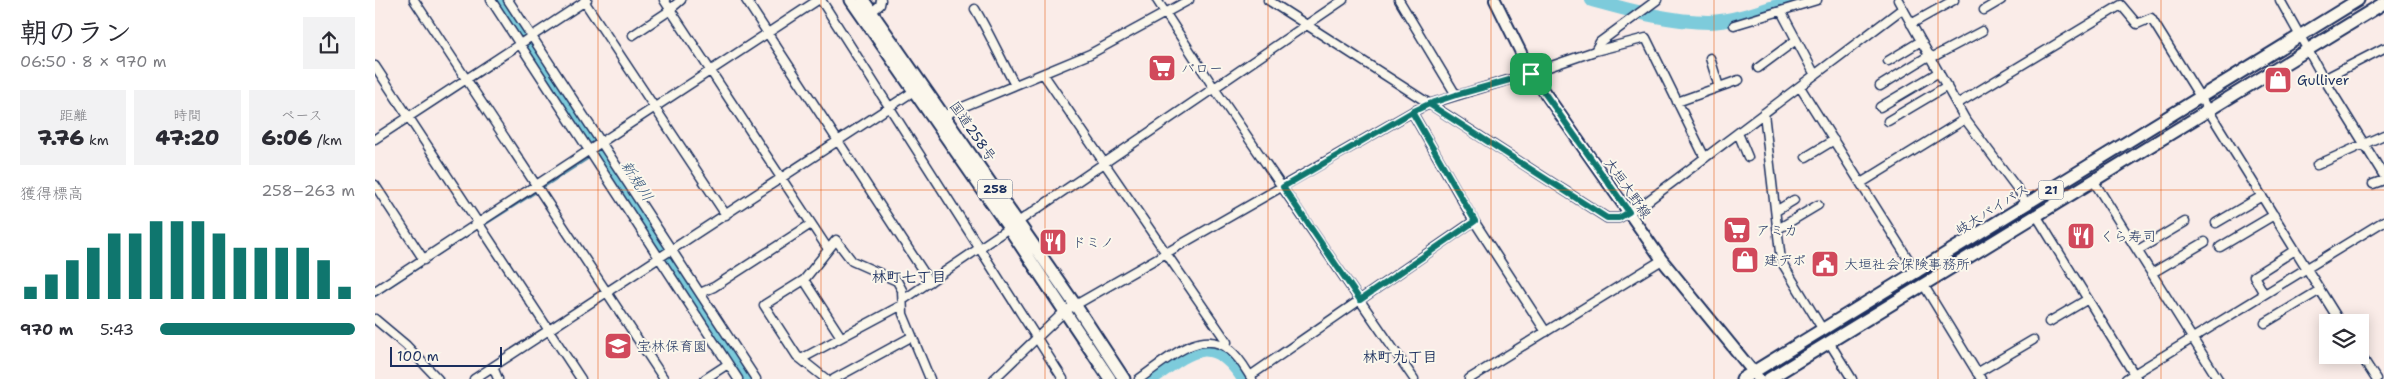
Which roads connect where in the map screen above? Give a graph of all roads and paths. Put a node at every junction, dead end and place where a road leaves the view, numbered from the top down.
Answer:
1 (414, 0) edge
2 (491, 0) edge
3 (508, 0) edge
4 (664, 0) edge
5 (681, 0) edge
6 (746, 0) edge
7 (820, 0) edge
8 (851, 0) edge
9 (863, 0) edge
10 (881, 0) edge
11 (1157, 0) edge
12 (1189, 0) edge
13 (1268, 0) edge
14 (1343, 0) edge
15 (1399, 0) edge
16 (1495, 0) edge
17 (1657, 0) edge
18 (1817, 0) edge
19 (1898, 0) edge
20 (1953, 0) edge
21 (1983, 0) edge
22 (2001, 0) edge
23 (2280, 0) edge
24 (2358, 0) edge
25 (586, 1) edge
26 (2384, 2) edge
27 (670, 8) junction
28 (975, 9) dead end
29 (1902, 9) junction
30 (1781, 11) junction
31 (1164, 14) junction
32 (868, 15) junction
33 (1911, 24) junction
34 (1307, 25) junction
35 (1734, 25) dead end
36 (1981, 31) dead end
37 (768, 34) junction
38 (633, 35) dead end
39 (2300, 35) junction
40 (531, 36) junction
41 (1797, 40) junction
42 (1921, 41) junction
43 (520, 43) junction
44 (2307, 48) junction
45 (2384, 48) edge
46 (1595, 51) junction
47 (1931, 57) junction
48 (1710, 58) dead end
49 (1888, 61) dead end
50 (375, 66) edge
51 (1758, 68) dead end
52 (710, 71) junction
53 (1939, 72) junction
54 (1531, 74) junction
55 (1044, 75) junction
56 (1815, 75) junction
57 (466, 79) junction
58 (2325, 79) junction
59 (1739, 80) dead end
60 (1015, 85) junction
61 (1800, 86) junction
62 (1880, 86) dead end
63 (1947, 86) junction
64 (1719, 87) junction
65 (1214, 88) junction
66 (914, 91) junction
67 (1456, 95) junction
68 (2201, 98) junction
69 (1677, 102) junction
70 (1429, 104) junction
71 (1957, 104) junction
72 (891, 106) junction
73 (1880, 107) dead end
74 (654, 109) junction
75 (2209, 110) junction
76 (1412, 112) junction
77 (1765, 114) junction
78 (945, 116) junction
79 (408, 117) junction
80 (1965, 120) junction
81 (1888, 121) dead end
82 (1738, 133) junction
83 (2384, 134) edge
84 (375, 139) edge
85 (839, 140) junction
86 (1834, 140) junction
87 (601, 143) junction
88 (2365, 143) junction
89 (591, 153) junction
90 (1748, 157) dead end
91 (1807, 157) dead end
92 (1705, 158) junction
93 (1105, 163) junction
94 (2317, 165) dead end
95 (2383, 175) edge
96 (781, 177) junction
97 (2093, 180) junction
98 (1861, 183) junction
99 (2373, 184) dead end
100 (375, 185) edge
101 (537, 186) junction
102 (1283, 187) junction
103 (2262, 196) junction
104 (1794, 200) dead end
105 (1818, 205) dead end
106 (2027, 205) junction
107 (1776, 211) junction
108 (1629, 212) junction
109 (726, 215) junction
110 (2036, 215) junction
111 (2274, 215) junction
112 (1475, 221) junction
113 (2384, 221) edge
114 (2185, 222) dead end
115 (2217, 223) dead end
116 (479, 224) junction
117 (811, 224) junction
118 (1014, 225) junction
119 (1778, 229) junction
120 (2205, 242) dead end
121 (2220, 247) dead end
122 (981, 248) junction
123 (828, 249) junction
124 (671, 250) junction
125 (2138, 250) junction
126 (2295, 250) junction
127 (1167, 253) junction
128 (660, 257) junction
129 (424, 260) junction
130 (1662, 260) junction
131 (2307, 268) junction
132 (1917, 273) junction
133 (2152, 273) junction
134 (803, 280) junction
135 (930, 282) junction
136 (1923, 284) junction
137 (2320, 290) junction
138 (375, 292) edge
139 (607, 293) junction
140 (700, 293) junction
141 (2264, 294) junction
142 (2088, 299) junction
143 (1360, 300) junction
144 (902, 302) junction
145 (1070, 309) junction
146 (2336, 314) edge
147 (375, 319) edge
148 (2049, 322) dead end
149 (2265, 323) dead end
150 (1823, 330) junction
151 (550, 331) junction
152 (1546, 332) junction
153 (841, 336) junction
154 (911, 337) junction
155 (1037, 337) junction
156 (2193, 339) junction
157 (2033, 340) dead end
158 (1829, 342) junction
159 (1226, 346) junction
160 (801, 359) junction
161 (729, 364) junction
162 (2366, 364) edge
163 (493, 367) junction
164 (1756, 376) edge
165 (1979, 376) edge
166 (2136, 376) edge
167 (929, 378) edge
168 (1251, 378) edge
169 (438, 379) edge
170 (475, 379) edge
171 (498, 379) edge
172 (581, 379) edge
173 (664, 379) edge
174 (705, 379) edge
175 (739, 379) edge
176 (757, 379) edge
177 (826, 379) edge
178 (834, 379) edge
179 (994, 379) edge
180 (1063, 379) edge
181 (1110, 379) edge
182 (1124, 379) edge
183 (1139, 379) edge
184 (1414, 379) edge
185 (1469, 379) edge
186 (1742, 379) edge
187 (1769, 379) edge
188 (1852, 379) edge
189 (2126, 379) edge
190 (2217, 379) edge
191 (2376, 379) edge

1 - 57 street
2 - 43 street
3 - 40 street
4 - 27 street
5 - 27 street
6 - 37 street
7 - 37 street
7 - 72 street
8 - 32 highway, 国道258号 / 258
9 - 32 highway, 国道258号 / 258
10 - 32 street
11 - 31 street
12 - 31 street
13 - 34 street
14 - 34 street
15 - 67 street
16 - 54 main road, 大垣大野線
17 - 46 street
18 - 30 street
19 - 29 street
20 - 33 street
21 - 22 street
23 - 39 street
24 - 39 highway, 岐大バイパス / 21
25 - 40 street
25 - 74 street
26 - 44 highway, 岐大バイパス / 21
27 - 38 street
27 - 52 street
28 - 60 street
29 - 33 street
29 - 56 street
30 - 35 street
30 - 41 street
31 - 55 street
31 - 65 street
32 - 66 highway, 国道258号 / 258
32 - 78 highway, 国道258号 / 258
33 - 42 street
34 - 65 street
34 - 70 street
36 - 47 street
37 - 52 street
37 - 85 street
39 - 44 street
39 - 68 highway, 岐大バイパス / 21
40 - 43 street
40 - 87 street
41 - 51 street
41 - 56 street
42 - 47 street
42 - 49 street
43 - 57 street
43 - 89 street
44 - 58 street
44 - 75 highway, 岐大バイパス / 21
45 - 58 street
46 - 54 street
46 - 69 street
47 - 53 street
47 - 62 street
48 - 64 street
50 - 79 street
52 - 74 street
52 - 96 street
53 - 63 street
53 - 73 street
54 - 67 street
54 - 108 main road, 大垣大野線
55 - 60 street
55 - 93 street
56 - 61 street
57 - 79 street
57 - 101 street
58 - 88 street
59 - 64 street
60 - 78 street
61 - 77 street
61 - 86 street
63 - 71 street
63 - 81 street
64 - 69 street
65 - 93 street
65 - 102 street
66 - 72 street
66 - 118 highway, 国道258号 / 258
67 - 70 street
68 - 71 street
68 - 75 street
68 - 106 highway, 岐大バイパス / 21
69 - 92 street
70 - 76 street
70 - 108 street
71 - 80 street
72 - 85 street
72 - 122 street
74 - 87 street
74 - 109 street
75 - 97 highway, 岐大バイパス / 21
75 - 103 street
76 - 102 street
76 - 112 street
77 - 82 street
77 - 107 street
78 - 118 highway, 国道258号 / 258
79 - 84 street
79 - 116 street
80 - 98 street
80 - 106 street
82 - 90 street
82 - 92 street
83 - 88 street
85 - 96 street
85 - 135 street
86 - 91 street
86 - 98 street
87 - 89 street
87 - 124 street
88 - 94 street
88 - 95 street
89 - 101 street
89 - 128 street
92 - 108 street
93 - 118 street
93 - 127 street
95 - 99 street
96 - 109 street
96 - 117 street
97 - 110 highway, 岐大バイパス / 21
97 - 125 street
98 - 132 street
100 - 129 street
101 - 116 street
101 - 139 street
102 - 127 street
102 - 143 street
103 - 111 street
103 - 115 street
104 - 107 street
105 - 119 street
106 - 132 highway, 岐大バイパス / 21
107 - 119 street
108 - 130 main road, 大垣大野線
109 - 124 street
110 - 136 highway, 岐大バイパス / 21
110 - 142 street
111 - 121 street
111 - 126 street
112 - 143 street
112 - 152 street
113 - 131 street
114 - 125 street
116 - 129 street
116 - 151 street
117 - 123 street
117 - 140 street
118 - 122 street
118 - 145 highway, 国道258号 / 258
119 - 150 street
120 - 133 street
122 - 135 street
122 - 155 street
123 - 134 street
123 - 144 street
124 - 128 street
124 - 140 street
125 - 133 street
126 - 131 street
126 - 141 street
127 - 145 street
127 - 159 street
128 - 139 street
128 - 161 street
129 - 138 street
130 - 152 street
130 - 164 main road, 大垣大野線
131 - 137 street
131 - 141 street
132 - 150 highway, 岐大バイパス / 21
133 - 156 street
134 - 153 street
134 - 160 street
135 - 144 street
136 - 158 highway, 岐大バイパス / 21
136 - 165 street
137 - 146 street
137 - 149 street
139 - 151 street
139 - 173 street
140 - 176 street
141 - 156 street
142 - 148 street
142 - 166 street
143 - 168 street
143 - 184 street
144 - 153 street
144 - 154 street
145 - 155 street
145 - 181 highway, 国道258号 / 258
145 - 182 highway, 国道258号 / 258
147 - 169 street
150 - 164 highway, 岐大バイパス / 21
151 - 163 street
151 - 172 street
152 - 185 street
153 - 160 street
154 - 167 street
154 - 178 street
155 - 179 street
155 - 180 street
156 - 166 street
156 - 190 street
157 - 165 street
158 - 187 highway, 岐大バイパス / 21
158 - 188 street
159 - 168 street
159 - 183 street
160 - 177 street
161 - 174 street
161 - 175 street
162 - 191 street
163 - 170 street
163 - 171 street
164 - 186 highway, 岐大バイパス / 21
166 - 189 street

